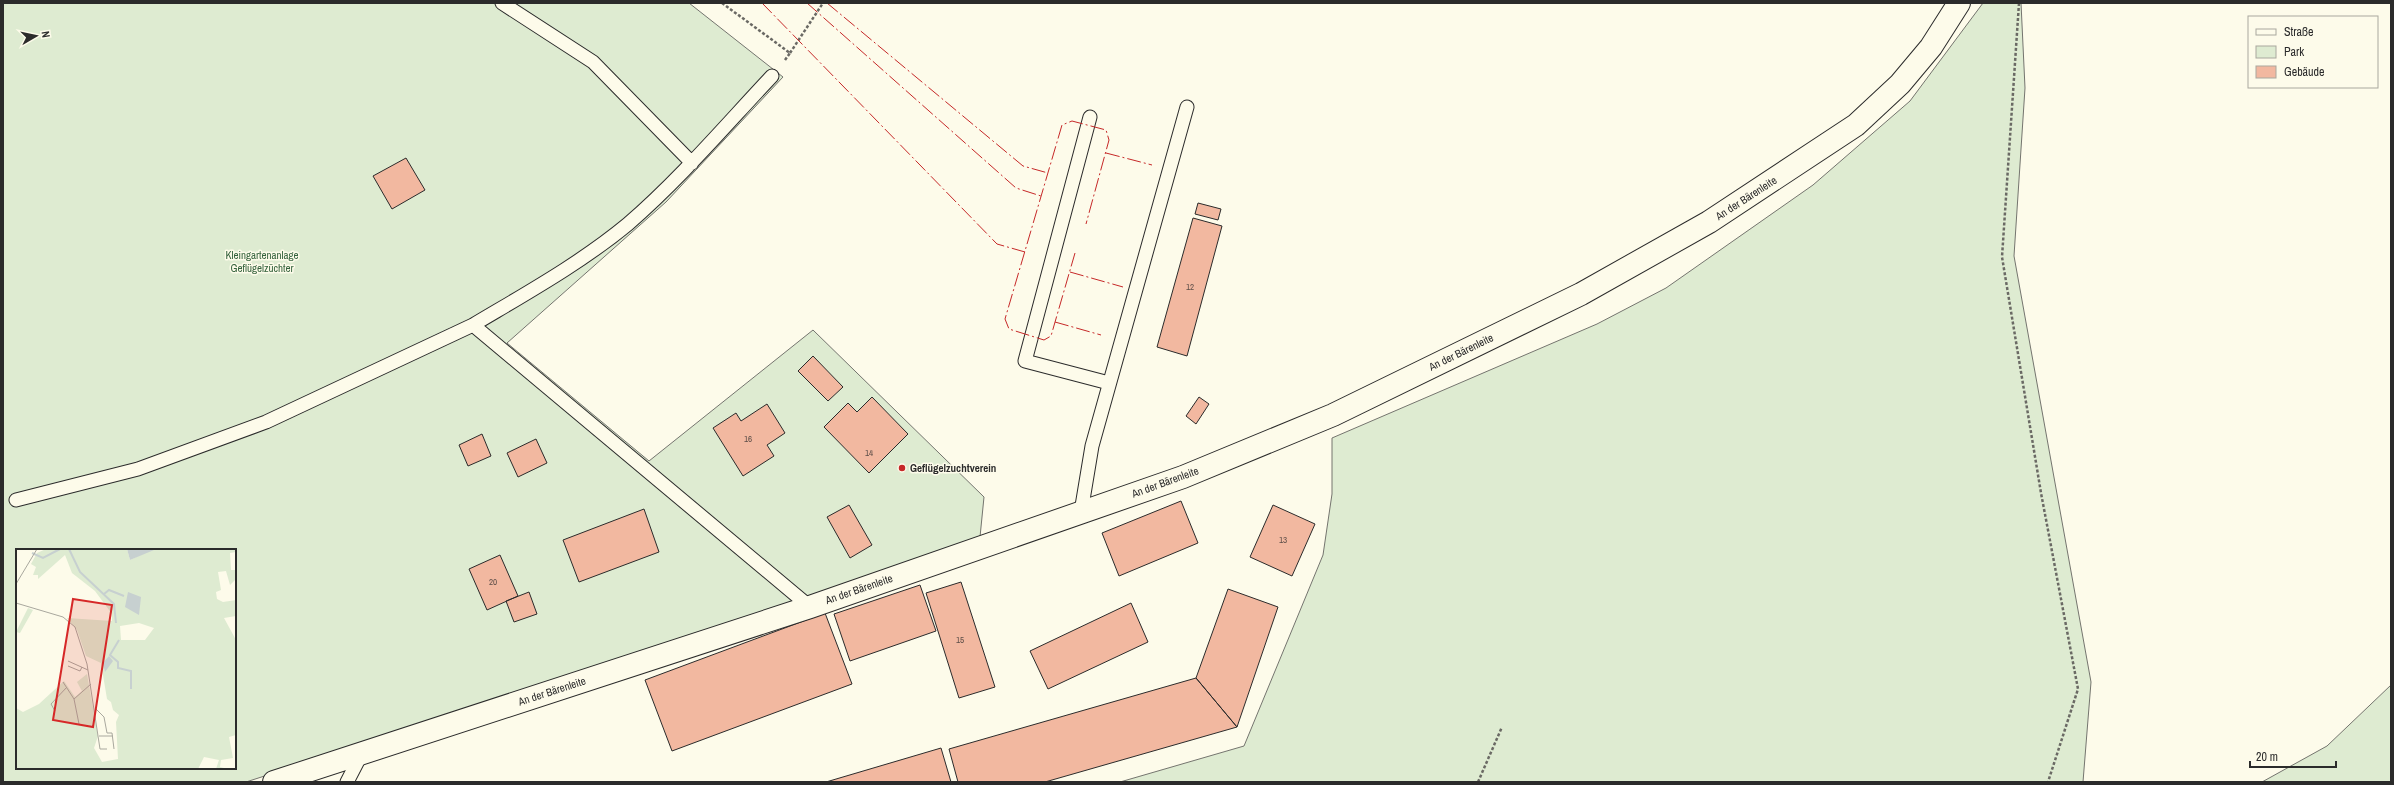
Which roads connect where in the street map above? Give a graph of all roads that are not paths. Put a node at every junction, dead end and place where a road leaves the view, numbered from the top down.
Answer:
1 (502, 3) edge
2 (1959, 3) edge
3 (772, 76) road end
4 (1187, 107) dead end
5 (1090, 117) dead end
6 (692, 163) junction
7 (473, 325) junction
8 (1109, 383) junction
9 (16, 500) dead end
10 (1081, 512) junction
11 (810, 607) junction
12 (362, 753) junction
13 (274, 782) edge
14 (347, 782) edge

1 - 6 lane
2 - 10 street, An der Bärenleite
3 - 6 lane
4 - 8 lane
5 - 8 lane
6 - 7 lane
7 - 9 lane
7 - 11 lane
8 - 10 lane
10 - 11 street, An der Bärenleite
11 - 12 street, An der Bärenleite
12 - 13 street, An der Bärenleite
12 - 14 lane

